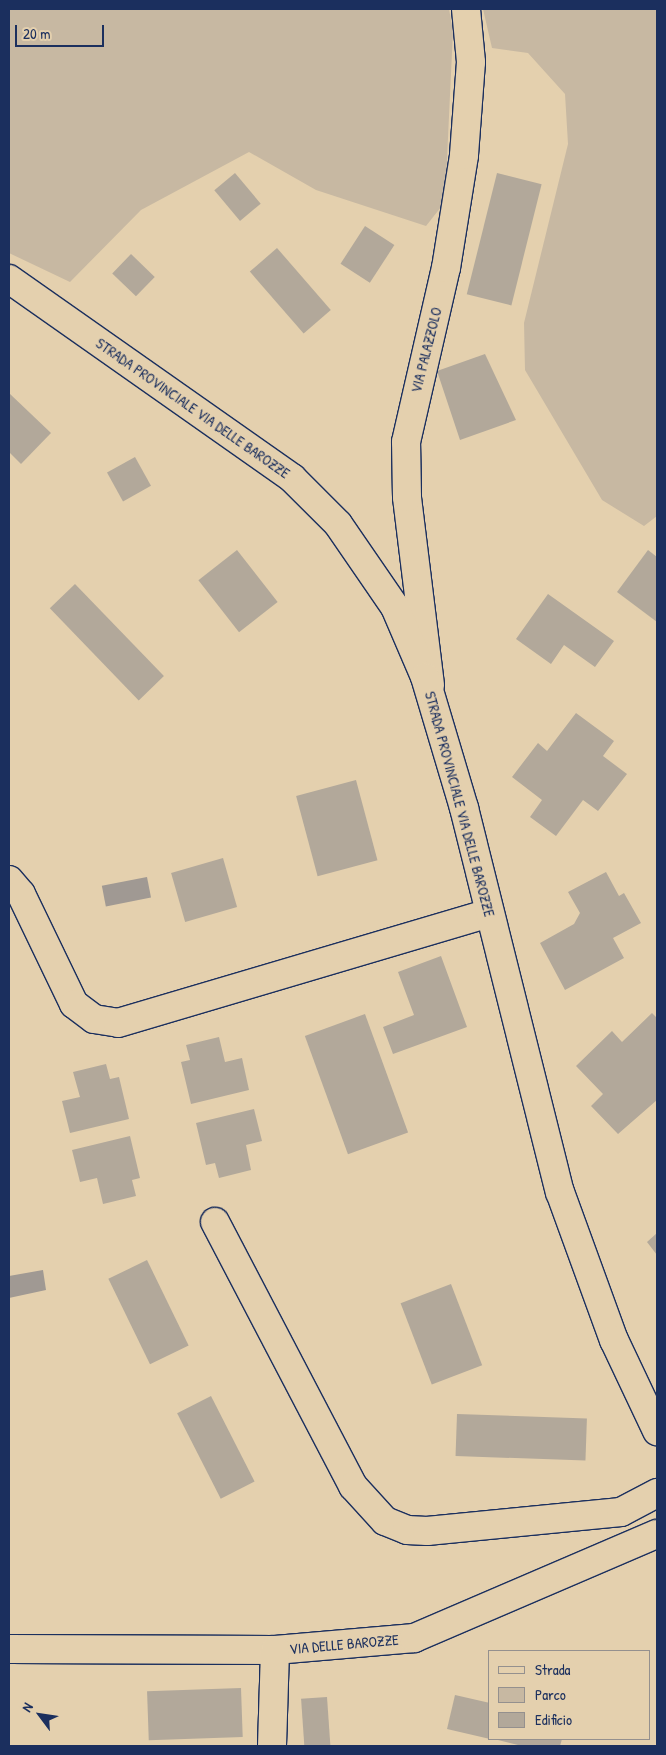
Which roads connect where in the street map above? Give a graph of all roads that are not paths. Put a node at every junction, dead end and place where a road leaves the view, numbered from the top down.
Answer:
1 (466, 9) edge
2 (9, 279) edge
3 (430, 692) junction
4 (9, 880) edge
5 (489, 913) junction
6 (215, 1222) dead end
7 (657, 1431) edge
8 (657, 1493) edge
9 (657, 1534) edge
10 (9, 1649) edge
11 (275, 1650) junction
12 (272, 1746) edge

1 - 3 street, VIA PALAZZOLO
2 - 3 street, STRADA PROVINCIALE VIA DELLE BAROZZE
3 - 5 street, STRADA PROVINCIALE VIA DELLE BAROZZE
4 - 5 street
5 - 7 street, STRADA PROVINCIALE VIA DELLE BAROZZE
6 - 8 street
9 - 11 street, VIA DELLE BAROZZE
10 - 11 street, VIA DELLE BAROZZE
11 - 12 street

